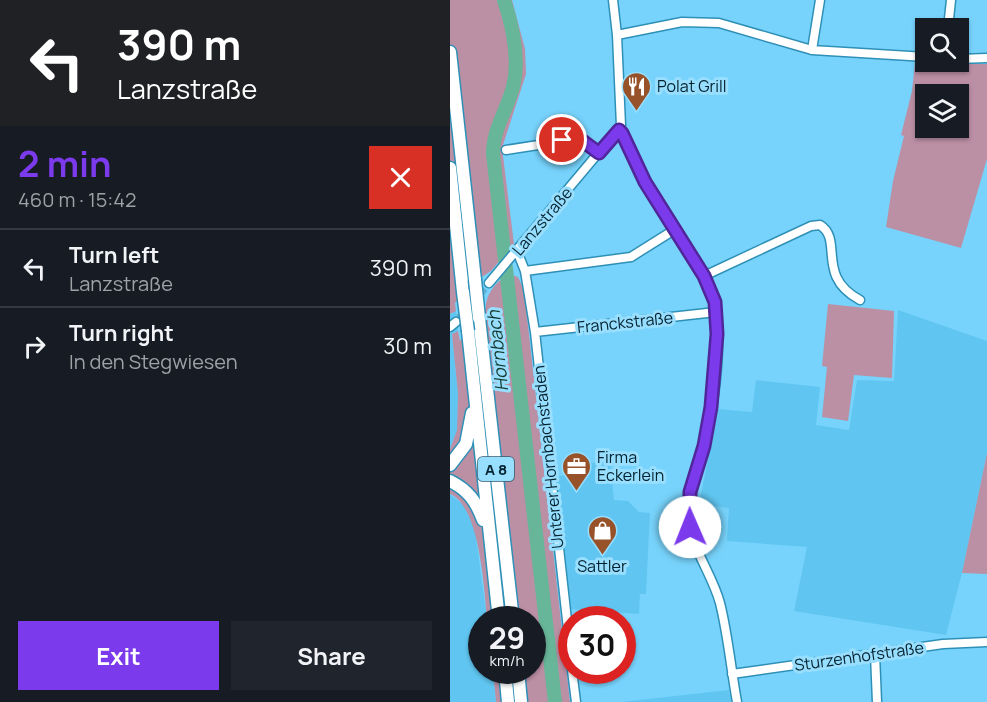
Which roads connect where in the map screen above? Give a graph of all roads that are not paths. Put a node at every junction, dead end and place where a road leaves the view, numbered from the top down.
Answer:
1 (613, 0) edge
2 (820, 0) edge
3 (951, 0) edge
4 (949, 18) edge
5 (617, 35) junction
6 (812, 50) junction
7 (450, 52) edge
8 (915, 56) edge
9 (987, 58) edge
10 (969, 59) edge
11 (619, 130) junction
12 (506, 150) dead end
13 (599, 153) junction
14 (450, 168) edge
15 (674, 231) junction
16 (517, 251) junction
17 (525, 271) junction
18 (704, 276) junction
19 (491, 281) tunnel mouth
20 (860, 300) dead end
21 (716, 312) junction
22 (535, 332) junction
23 (476, 403) junction
24 (450, 465) edge
25 (450, 481) edge
26 (490, 541) junction
27 (497, 606) edge
28 (511, 606) edge
29 (565, 606) edge
30 (987, 642) edge
31 (875, 654) junction
32 (732, 674) junction
33 (506, 684) edge
34 (519, 684) edge
35 (574, 684) edge
36 (508, 702) edge
37 (521, 702) edge
38 (576, 702) edge
39 (737, 702) edge
40 (877, 702) edge

1 - 5 street
2 - 6 street
3 - 4 street
5 - 6 street
5 - 11 street
6 - 8 street
7 - 28 highway, A 8, bridge
9 - 10 street
11 - 13 street, Lanzstraße
11 - 15 street
12 - 13 street
13 - 16 street, Lanzstraße
14 - 23 highway, A 8, bridge
15 - 17 street
15 - 18 street
16 - 17 street, Unterer Hornbachstaden
16 - 19 street, Lanzstraße
17 - 22 street, Unterer Hornbachstaden
18 - 20 street
18 - 21 street
21 - 22 street, Franckstraße
21 - 32 street
22 - 29 street, Unterer Hornbachstaden
23 - 24 highway
23 - 26 highway, A 8
25 - 26 highway
26 - 27 highway, A 8
30 - 31 street, Sturzenhofstraße
31 - 32 street, Sturzenhofstraße
31 - 40 street
32 - 39 street
33 - 36 highway
34 - 37 highway
35 - 38 street

